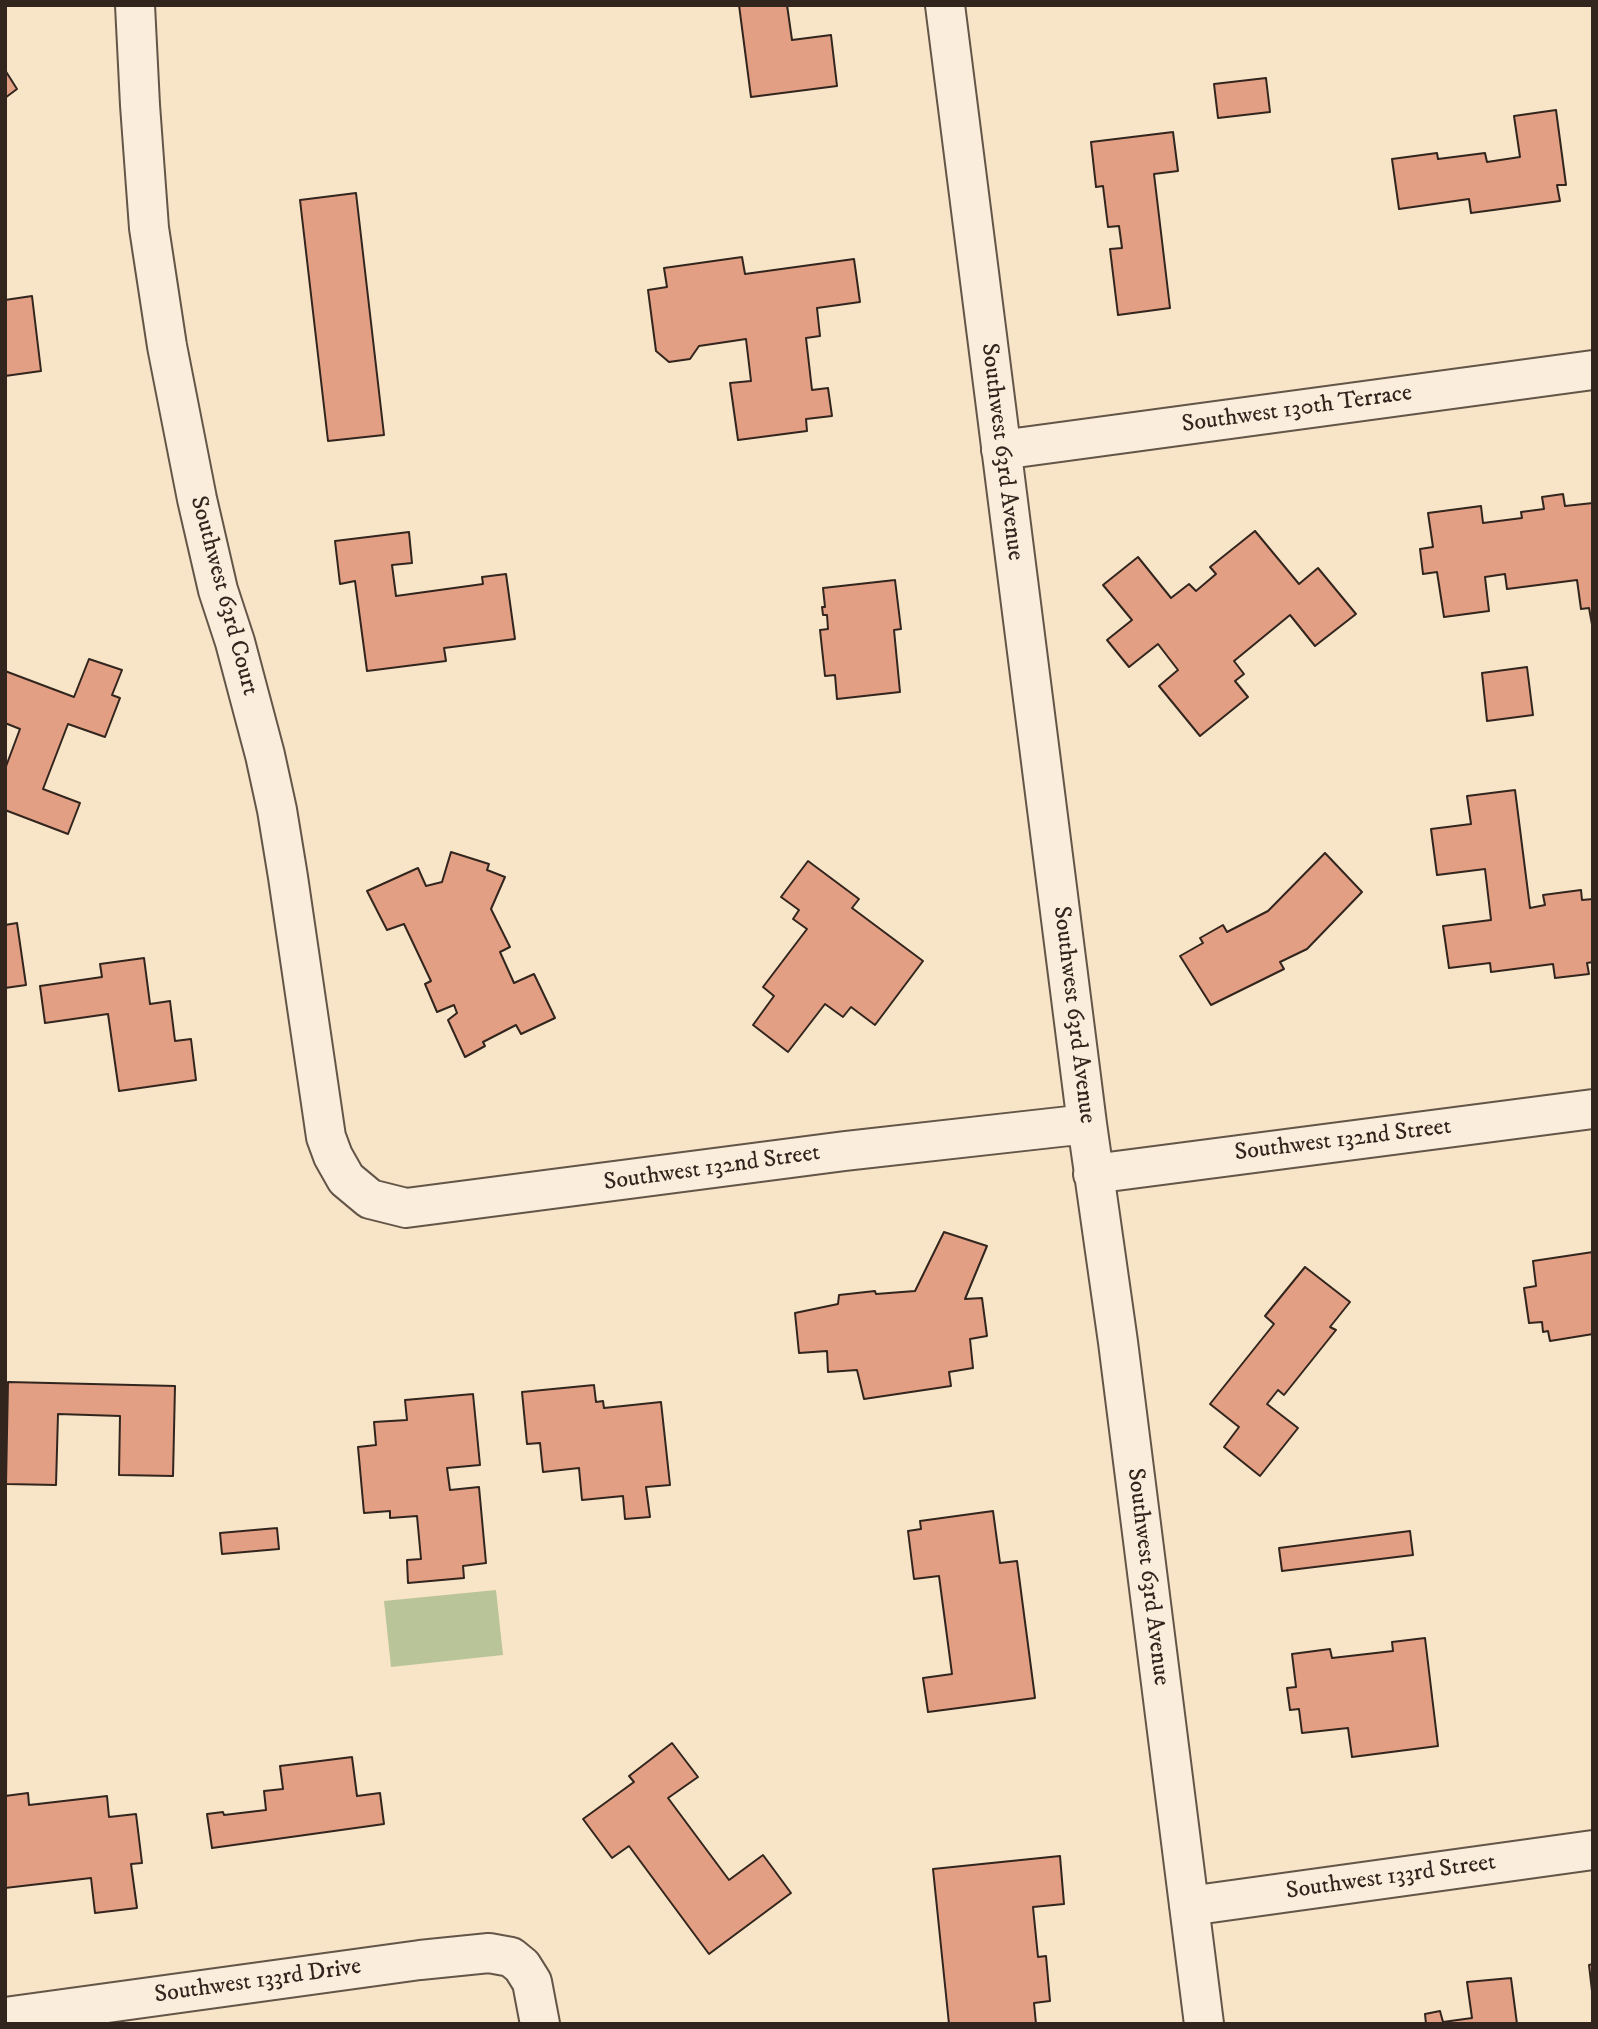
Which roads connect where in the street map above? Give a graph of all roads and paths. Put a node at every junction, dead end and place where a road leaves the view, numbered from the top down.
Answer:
1 (135, 5) edge
2 (945, 5) edge
3 (1593, 369) edge
4 (1001, 450) junction
5 (1593, 1109) edge
6 (1087, 1125) junction
7 (1093, 1174) junction
8 (346, 1179) joint
9 (1593, 1850) edge
10 (1188, 1906) junction
11 (5, 2017) edge
12 (540, 2024) edge
13 (1204, 2024) edge

1 - 8 street, Southwest 63rd Court
2 - 4 street, Southwest 63rd Avenue
3 - 4 street, Southwest 130th Terrace
4 - 6 street, Southwest 63rd Avenue
5 - 7 street, Southwest 132nd Street
6 - 7 street, Southwest 63rd Avenue
6 - 8 street, Southwest 132nd Street
7 - 10 street, Southwest 63rd Avenue
9 - 10 street, Southwest 133rd Street
10 - 13 street, Southwest 63rd Avenue
11 - 12 street, Southwest 133rd Drive

